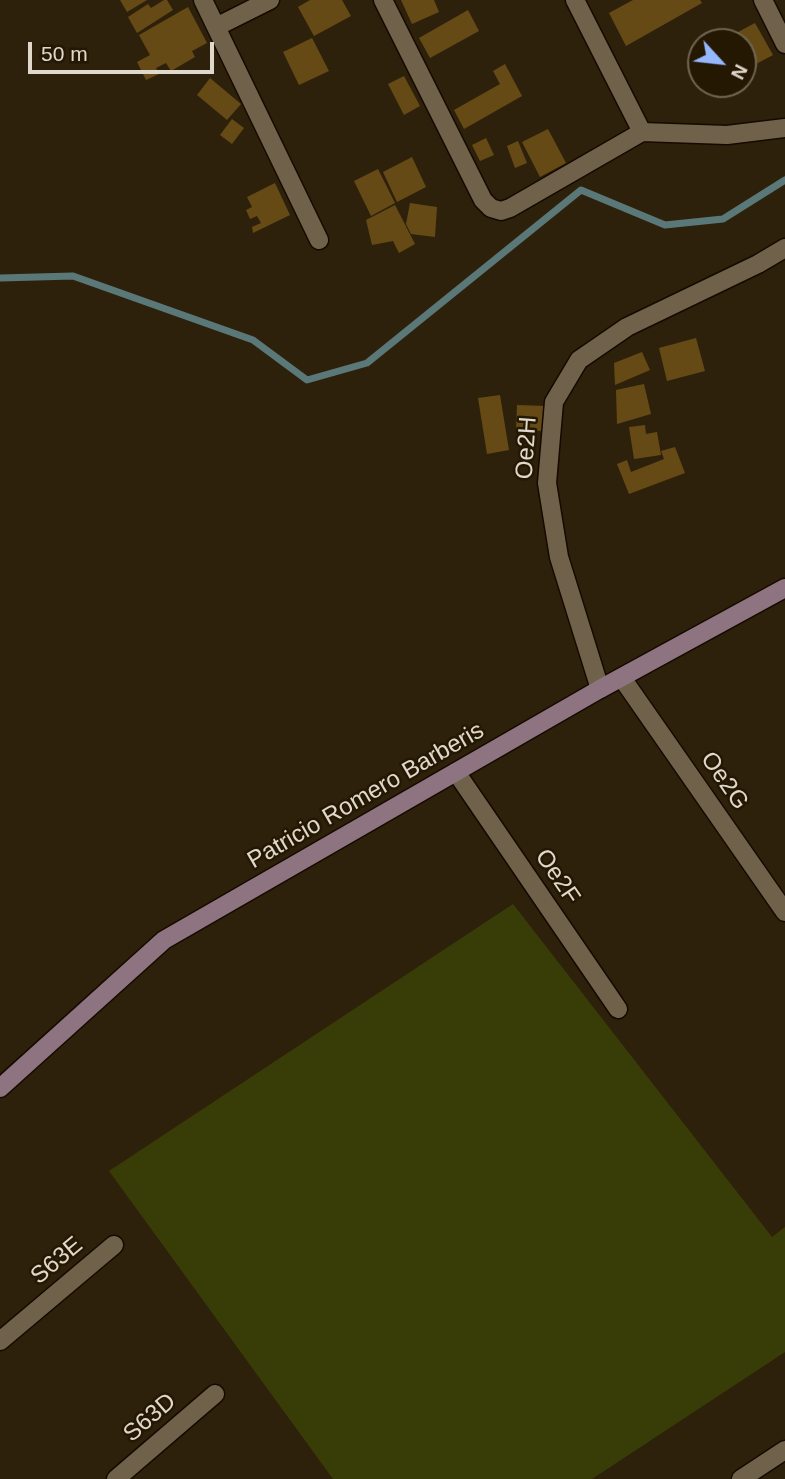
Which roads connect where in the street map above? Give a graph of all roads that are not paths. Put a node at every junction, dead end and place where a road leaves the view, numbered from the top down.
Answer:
1 (203, 0) edge
2 (270, 0) edge
3 (383, 0) edge
4 (575, 0) edge
5 (763, 0) edge
6 (216, 27) junction
7 (785, 44) edge
8 (785, 128) edge
9 (642, 132) junction
10 (319, 240) dead end
11 (785, 248) edge
12 (785, 588) edge
13 (622, 678) junction
14 (600, 689) junction
15 (456, 772) junction
16 (785, 912) edge
17 (618, 1009) dead end
18 (0, 1088) edge
19 (114, 1245) dead end
20 (0, 1341) edge
21 (215, 1394) dead end
22 (785, 1450) edge
23 (116, 1479) edge
24 (741, 1479) edge

1 - 6 street
2 - 6 street
3 - 9 street
4 - 9 street
5 - 7 street
6 - 10 street
8 - 9 street
11 - 14 street, Oe2H
12 - 13 street, Patricio Romero Barberis
13 - 14 street, Patricio Romero Barberis
13 - 16 street, Oe2G
14 - 15 street, Patricio Romero Barberis
15 - 17 street, Oe2F
15 - 18 street, Patricio Romero Barberis
19 - 20 street, S63E
21 - 23 street, S63D
22 - 24 street

